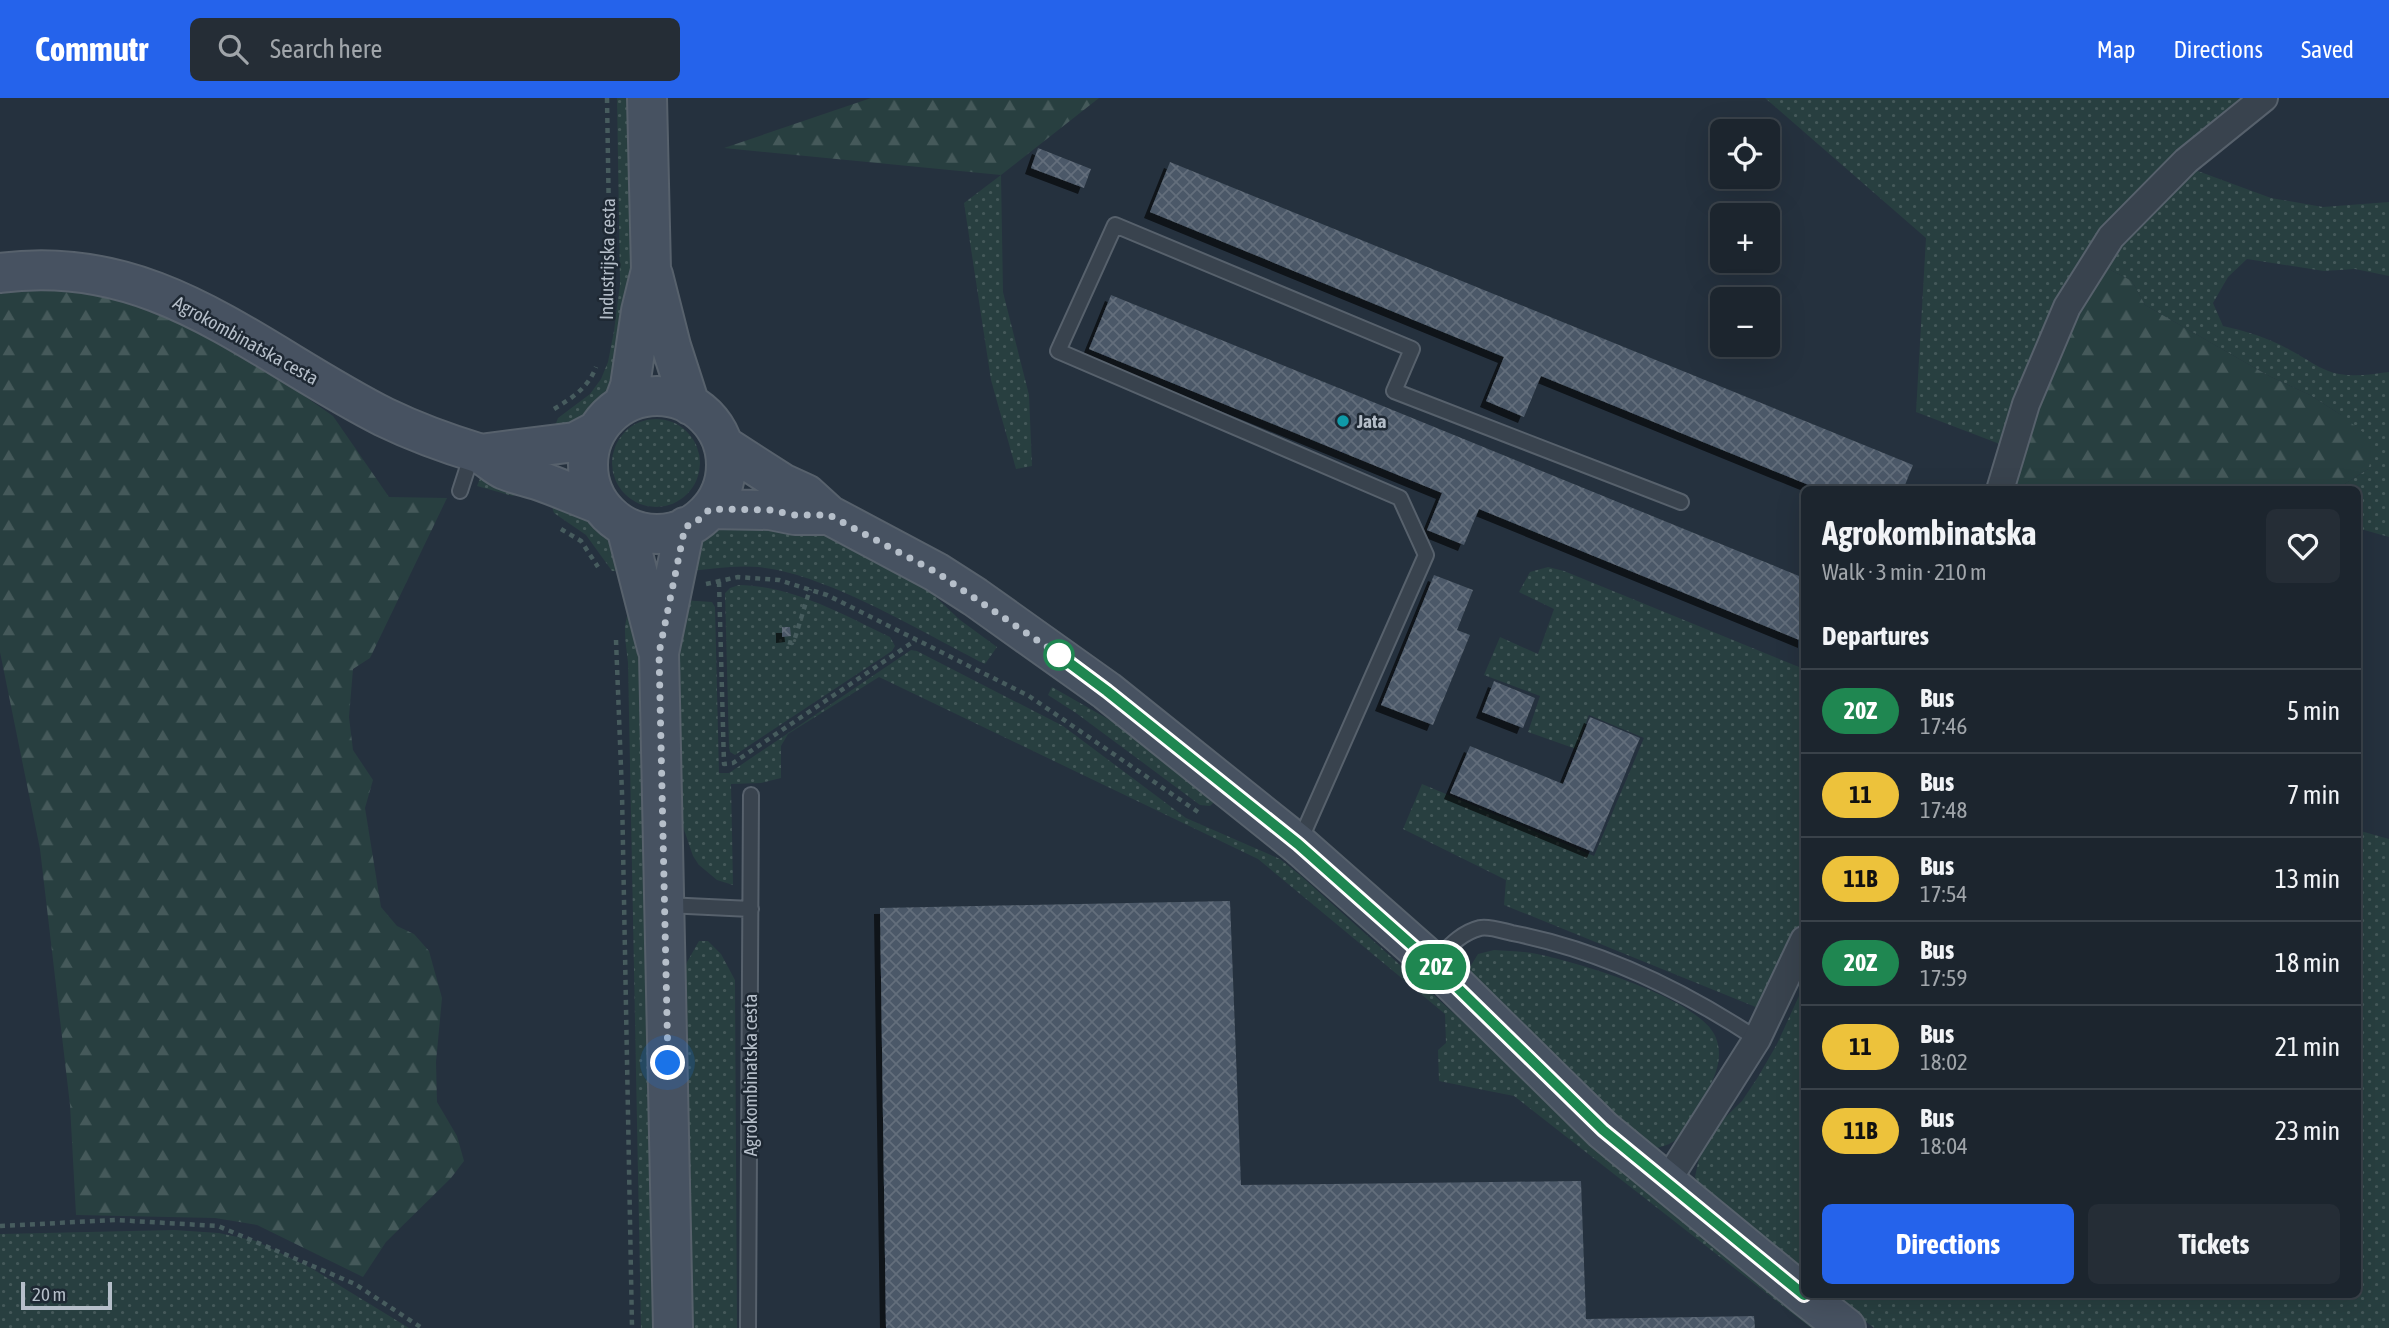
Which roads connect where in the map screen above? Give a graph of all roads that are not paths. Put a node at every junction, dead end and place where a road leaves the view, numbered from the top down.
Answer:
1 (648, 98) edge
2 (2264, 98) edge
3 (651, 270) junction
4 (0, 273) edge
5 (623, 405) junction
6 (690, 405) junction
7 (596, 431) junction
8 (723, 446) junction
9 (476, 453) junction
10 (2001, 486) edge
11 (460, 491) dead end
12 (1681, 502) dead end
13 (613, 515) junction
14 (829, 515) junction
15 (698, 518) junction
16 (659, 653) junction
17 (751, 794) dead end
18 (1298, 844) junction
19 (664, 905) junction
20 (751, 909) junction
21 (1801, 946) edge
22 (1433, 964) junction
23 (1757, 1039) junction
24 (1666, 1183) junction
25 (1801, 1293) edge
26 (1808, 1298) edge
27 (673, 1328) edge
28 (748, 1328) edge
29 (1846, 1328) edge

1 - 3 street, Industrijska cesta
2 - 10 street
3 - 5 street, Industrijska cesta
3 - 6 street, Industrijska cesta
4 - 9 street, Agrokombinatska cesta
5 - 6 street
5 - 7 street
6 - 8 street
7 - 9 street, Agrokombinatska cesta
7 - 13 street
8 - 14 street
8 - 15 street
9 - 11 lane
9 - 13 street, Agrokombinatska cesta
12 - 18 lane
13 - 15 street
13 - 16 street
14 - 15 street
14 - 18 street
15 - 16 street
16 - 19 street
17 - 20 lane, Agrokombinatska cesta
18 - 22 street
19 - 20 lane
19 - 27 street
20 - 28 lane, Agrokombinatska cesta
21 - 23 street
22 - 23 lane
22 - 24 street
23 - 24 street
24 - 25 street
26 - 29 street

